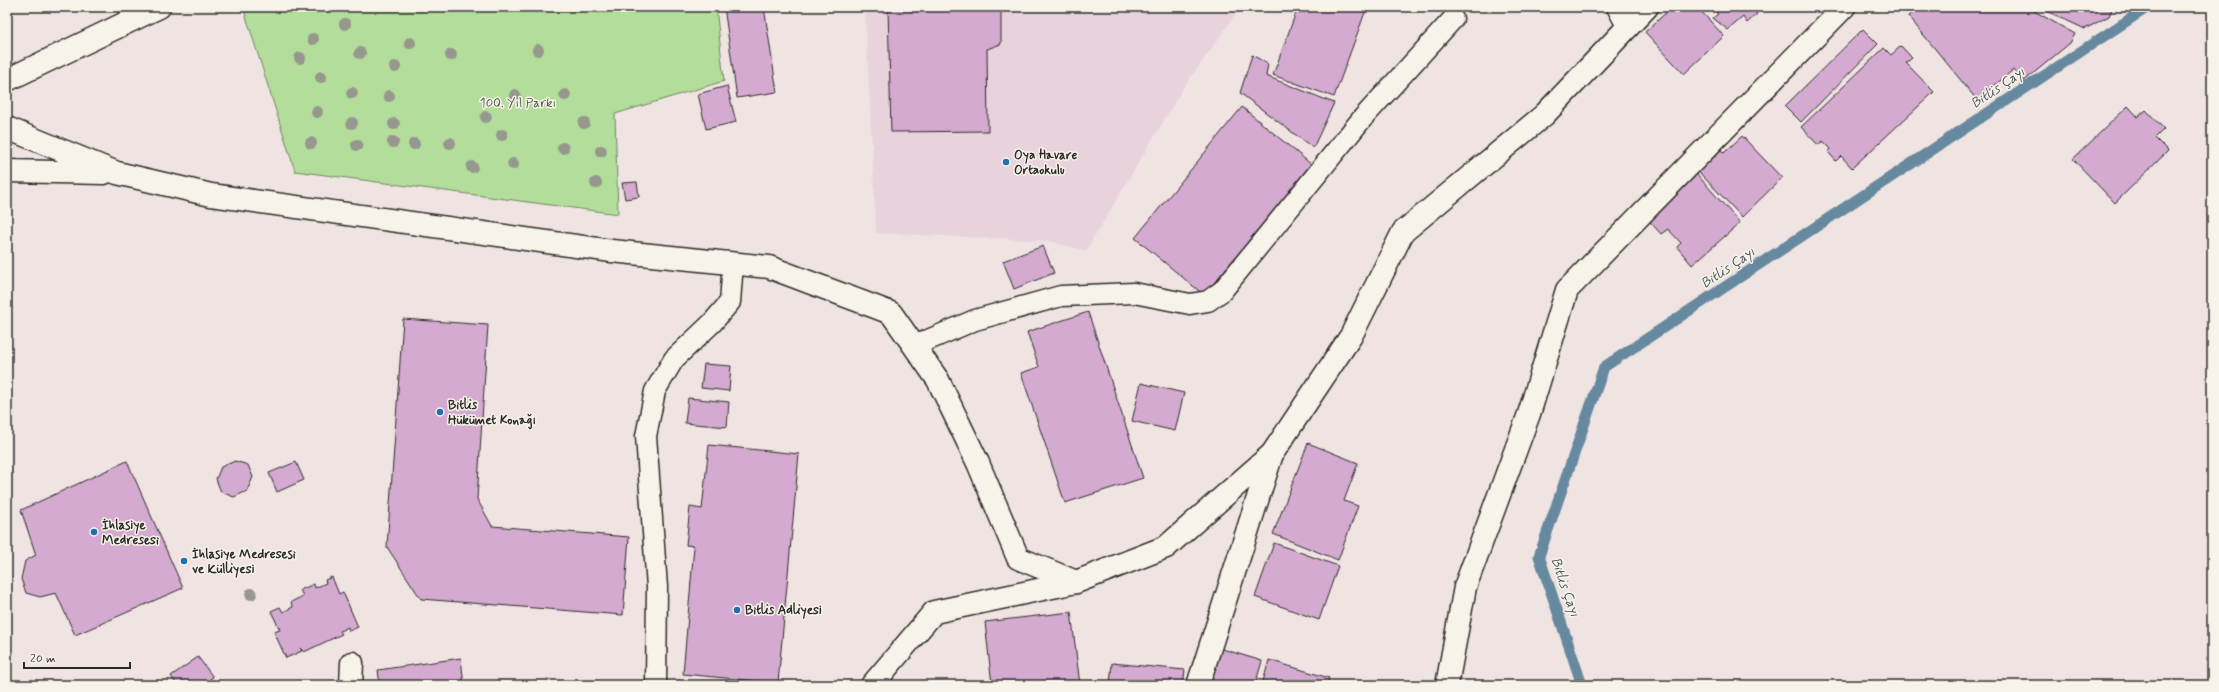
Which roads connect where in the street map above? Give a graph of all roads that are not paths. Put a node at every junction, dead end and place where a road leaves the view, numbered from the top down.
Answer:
1 (159, 7) edge
2 (1617, 7) edge
3 (1647, 7) edge
4 (1844, 7) edge
5 (1453, 19) dead end
6 (1628, 28) junction
7 (7, 80) edge
8 (7, 128) edge
9 (7, 171) edge
10 (117, 173) junction
11 (733, 263) junction
12 (914, 346) junction
13 (1272, 454) junction
14 (1076, 582) junction
15 (352, 663) dead end
16 (351, 685) edge
17 (656, 685) edge
18 (872, 685) edge
19 (1198, 685) edge
20 (1447, 685) edge

1 - 7 street
2 - 6 lane
3 - 6 street
4 - 20 street
5 - 12 lane
6 - 13 street
8 - 10 street
9 - 10 street
10 - 11 street
11 - 12 street
11 - 17 lane
12 - 14 street
13 - 14 street
13 - 19 street
14 - 18 street
15 - 16 street

